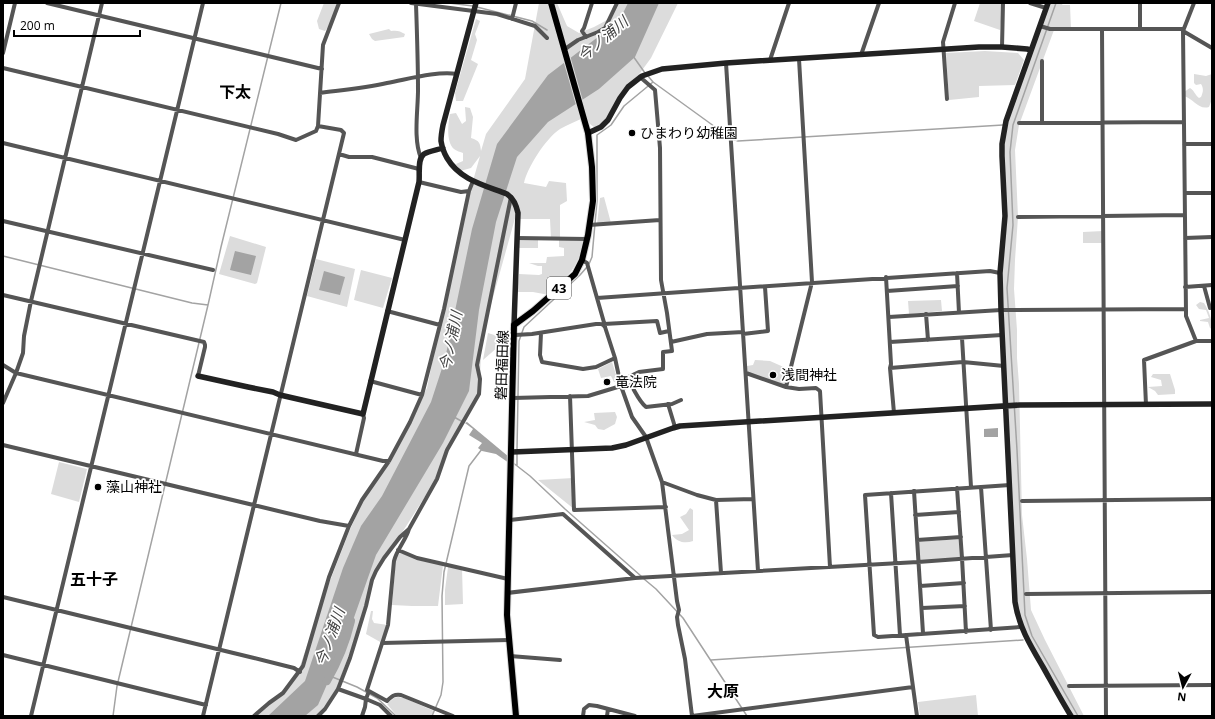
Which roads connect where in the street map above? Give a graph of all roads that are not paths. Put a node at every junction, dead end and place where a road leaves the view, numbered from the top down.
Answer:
1 (15, 3) edge
2 (47, 3) edge
3 (102, 3) edge
4 (203, 3) edge
5 (339, 3) edge
6 (411, 3) edge
7 (476, 3) edge
8 (516, 3) edge
9 (551, 3) edge
10 (592, 3) edge
11 (617, 3) edge
12 (788, 3) edge
13 (879, 3) edge
14 (955, 3) edge
15 (1003, 3) edge
16 (1030, 3) edge
17 (1140, 3) edge
18 (1194, 3) edge
19 (416, 4) edge
20 (1047, 6) edge
21 (474, 12) junction
22 (99, 16) junction
23 (512, 20) junction
24 (1041, 26) junction
25 (1102, 29) junction
26 (1140, 29) junction
27 (1183, 30) junction
28 (586, 37) junction
29 (547, 38) dead end
30 (194, 39) junction
31 (1002, 47) junction
32 (1212, 48) edge
33 (565, 49) junction
34 (943, 49) junction
35 (1031, 50) junction
36 (3, 53) edge
37 (861, 54) junction
38 (799, 59) junction
39 (770, 60) junction
40 (1042, 61) dead end
41 (726, 63) junction
42 (3, 68) edge
43 (322, 69) junction
44 (457, 74) junction
45 (640, 77) junction
46 (418, 78) junction
47 (82, 87) junction
48 (320, 93) junction
49 (947, 99) dead end
50 (178, 110) junction
51 (1102, 122) junction
52 (1184, 122) junction
53 (1020, 123) dead end
54 (1042, 123) junction
55 (318, 126) junction
56 (588, 133) junction
57 (3, 143) edge
58 (1184, 144) junction
59 (1212, 144) edge
60 (443, 148) junction
61 (339, 154) junction
62 (65, 158) junction
63 (421, 158) junction
64 (420, 169) junction
65 (160, 181) junction
66 (472, 181) junction
67 (419, 182) junction
68 (469, 191) junction
69 (1185, 193) junction
70 (1212, 193) edge
71 (509, 195) junction
72 (1103, 216) junction
73 (1185, 216) junction
74 (1018, 217) dead end
75 (322, 220) junction
76 (660, 220) junction
77 (3, 221) edge
78 (589, 225) junction
79 (48, 232) junction
80 (1212, 237) edge
81 (517, 238) junction
82 (1185, 238) junction
83 (587, 239) junction
84 (405, 240) junction
85 (143, 254) junction
86 (582, 260) junction
87 (213, 270) dead end
88 (957, 273) junction
89 (1000, 273) junction
90 (886, 277) junction
91 (812, 282) junction
92 (1212, 285) edge
93 (958, 286) junction
94 (1204, 286) junction
95 (765, 287) junction
96 (1186, 287) junction
97 (740, 288) junction
98 (887, 291) junction
99 (664, 293) junction
100 (3, 295) edge
101 (597, 298) junction
102 (31, 302) junction
103 (1210, 308) dead end
104 (1103, 309) junction
105 (1186, 309) junction
106 (1002, 310) junction
107 (387, 311) junction
108 (959, 313) junction
109 (926, 314) junction
110 (889, 317) junction
111 (125, 324) junction
112 (440, 325) junction
113 (514, 325) junction
114 (605, 325) junction
115 (669, 331) junction
116 (541, 333) junction
117 (743, 333) junction
118 (515, 335) junction
119 (1002, 335) junction
120 (962, 338) junction
121 (928, 340) junction
122 (1196, 341) junction
123 (1212, 341) edge
124 (670, 342) junction
125 (890, 342) junction
126 (615, 358) junction
127 (963, 362) junction
128 (3, 365) edge
129 (1004, 366) junction
130 (890, 368) junction
131 (16, 373) junction
132 (746, 373) junction
133 (198, 376) joint
134 (370, 382) junction
135 (621, 385) junction
136 (786, 387) junction
137 (108, 395) junction
138 (280, 395) junction
139 (422, 395) junction
140 (570, 396) junction
141 (513, 398) junction
142 (681, 400) dead end
143 (3, 403) edge
144 (668, 404) junction
145 (1212, 404) edge
146 (1104, 405) junction
147 (1146, 405) junction
148 (1006, 406) junction
149 (966, 409) junction
150 (894, 413) junction
151 (363, 414) junction
152 (821, 417) junction
153 (748, 422) junction
154 (675, 427) junction
155 (271, 434) junction
156 (646, 438) junction
157 (3, 445) edge
158 (572, 450) junction
159 (512, 452) junction
160 (356, 454) junction
161 (389, 461) junction
162 (91, 466) junction
163 (662, 482) junction
164 (1010, 485) junction
165 (971, 487) junction
166 (981, 487) junction
167 (957, 488) junction
168 (914, 491) junction
169 (890, 493) junction
170 (754, 499) junction
171 (1212, 499) edge
172 (716, 500) junction
173 (1105, 500) junction
174 (1022, 501) dead end
175 (254, 506) junction
176 (666, 508) junction
177 (959, 512) junction
178 (915, 515) junction
179 (510, 520) junction
180 (349, 526) junction
181 (409, 528) junction
182 (961, 537) junction
183 (917, 540) junction
184 (398, 550) junction
185 (1013, 555) junction
186 (986, 557) junction
187 (962, 558) junction
188 (918, 562) junction
189 (895, 563) junction
190 (869, 564) junction
191 (830, 567) junction
192 (758, 571) junction
193 (721, 573) junction
194 (673, 576) junction
195 (635, 578) junction
196 (508, 579) junction
197 (964, 583) junction
198 (920, 586) junction
199 (1212, 592) edge
200 (507, 593) junction
201 (1105, 593) junction
202 (1026, 594) dead end
203 (3, 597) edge
204 (965, 606) junction
205 (922, 608) junction
206 (56, 610) junction
207 (1021, 627) junction
208 (991, 630) junction
209 (966, 632) junction
210 (923, 633) junction
211 (900, 635) junction
212 (906, 635) junction
213 (509, 640) junction
214 (382, 643) junction
215 (219, 650) junction
216 (3, 655) edge
217 (510, 656) junction
218 (560, 660) dead end
219 (43, 665) junction
220 (300, 672) junction
221 (1212, 685) edge
222 (1069, 686) dead end
223 (1106, 686) junction
224 (913, 687) junction
225 (338, 689) junction
226 (369, 691) junction
227 (366, 699) junction
228 (206, 705) junction
229 (608, 709) junction
230 (31, 716) edge
231 (203, 716) edge
232 (254, 716) edge
233 (318, 716) edge
234 (362, 716) edge
235 (391, 716) edge
236 (450, 716) edge
237 (516, 716) edge
238 (583, 716) edge
239 (607, 716) edge
240 (635, 716) edge
241 (692, 716) edge
242 (917, 716) edge
243 (1071, 716) edge
244 (1106, 716) edge

1 - 36 street
2 - 22 street
3 - 22 street
4 - 30 street
5 - 43 street
6 - 19 street
7 - 21 street
8 - 23 street
9 - 33 main road, 磐田福田線 / 43
10 - 28 street
11 - 28 street
12 - 39 street
13 - 37 street
14 - 34 street
15 - 31 street
16 - 20 street
17 - 26 street
18 - 27 street
19 - 21 street
19 - 46 street
20 - 24 street
21 - 23 street
21 - 44 street
22 - 30 street
22 - 47 street
23 - 29 street
24 - 25 street
24 - 35 street
25 - 26 street
25 - 51 street
26 - 27 street
27 - 32 street
27 - 52 street
28 - 33 street
30 - 43 street
30 - 50 street
31 - 34 street
31 - 35 street
33 - 56 main road, 磐田福田線 / 43
34 - 37 street
34 - 49 street
35 - 89 street
37 - 38 street
38 - 39 street
38 - 91 street
39 - 41 street
40 - 54 street
41 - 45 street
41 - 97 street
42 - 47 street
43 - 48 street
44 - 46 street
44 - 60 street
45 - 56 street
45 - 76 street
46 - 48 street
46 - 63 street
47 - 50 street
47 - 62 street
48 - 55 street
50 - 55 street
50 - 65 street
51 - 52 street
51 - 54 street
51 - 72 street
52 - 58 street
53 - 54 street
55 - 61 street
56 - 78 main road, 磐田福田線 / 43
57 - 62 street
58 - 59 street
58 - 69 street
60 - 63 street
60 - 66 street
61 - 64 street
61 - 75 street
62 - 65 street
62 - 79 street
63 - 64 street
64 - 67 street
65 - 75 street
65 - 85 street
66 - 68 street
66 - 71 street
67 - 68 street
67 - 84 street
68 - 112 street
69 - 70 street
69 - 73 street
71 - 81 street
71 - 181 street
72 - 73 street
72 - 74 street
72 - 104 street
73 - 82 street
75 - 84 street
75 - 138 street
76 - 78 street
76 - 99 street
77 - 79 street
78 - 83 main road, 磐田福田線 / 43
79 - 85 street
79 - 102 street
80 - 82 street
81 - 83 street
81 - 113 street
82 - 96 street
83 - 86 main road, 磐田福田線 / 43
84 - 107 street
85 - 87 street
85 - 111 street
86 - 101 street
86 - 113 main road, 磐田福田線 / 43
88 - 89 street
88 - 90 street
88 - 93 street
89 - 106 street
90 - 91 street
90 - 98 street
91 - 95 street
91 - 136 street
92 - 94 street
93 - 98 street
93 - 108 street
94 - 96 street
94 - 103 street
95 - 97 street
95 - 117 street
96 - 105 street
97 - 99 street
97 - 117 street
98 - 110 street
99 - 101 street
99 - 115 street
100 - 102 street
101 - 114 street
102 - 111 street
102 - 131 street
104 - 105 street
104 - 106 street
104 - 146 street
105 - 122 street
106 - 108 street
106 - 119 street
107 - 112 street
107 - 134 street
108 - 109 street
109 - 110 street
109 - 121 street
110 - 125 street
111 - 133 street
111 - 137 street
112 - 139 street
113 - 118 main road, 磐田福田線
114 - 115 street
114 - 116 street
114 - 126 street
115 - 124 street
116 - 118 street
116 - 126 street
117 - 124 street
117 - 132 street
118 - 141 main road, 磐田福田線
119 - 120 street
119 - 129 street
120 - 121 street
120 - 127 street
121 - 125 street
122 - 123 street
122 - 147 street
124 - 135 street
125 - 130 street
126 - 135 street
127 - 129 street
127 - 130 street
127 - 149 street
128 - 131 street
129 - 148 street
130 - 150 street
131 - 137 street
131 - 143 street
132 - 136 street
132 - 153 street
133 - 138 street
134 - 139 street
134 - 151 street
135 - 140 street
135 - 144 street
135 - 156 street
136 - 152 street
137 - 155 street
137 - 162 street
138 - 151 street
138 - 155 street
139 - 161 street
140 - 141 street
140 - 158 street
141 - 159 main road, 磐田福田線
142 - 144 street
144 - 154 street
145 - 147 street
146 - 147 street
146 - 148 street
146 - 173 street
148 - 149 street
148 - 164 street
149 - 150 street
149 - 165 street
150 - 152 street
151 - 160 street
152 - 153 street
152 - 191 street
153 - 154 street
153 - 170 street
154 - 156 street
155 - 160 street
155 - 175 street
156 - 158 street
156 - 163 street
157 - 162 street
158 - 159 street
158 - 176 street
159 - 179 main road, 磐田福田線
160 - 161 street
161 - 180 street
162 - 175 street
162 - 206 street
163 - 172 street
163 - 176 street
164 - 166 street
164 - 185 street
165 - 166 street
165 - 167 street
166 - 186 street
167 - 168 street
167 - 177 street
168 - 169 street
168 - 178 street
169 - 189 street
169 - 190 street
170 - 172 street
170 - 192 street
171 - 173 street
172 - 193 street
173 - 174 street
173 - 201 street
175 - 180 street
175 - 215 street
176 - 194 street
177 - 178 street
177 - 182 street
178 - 183 street
179 - 195 street
179 - 196 main road, 磐田福田線
180 - 220 street
181 - 184 street
181 - 225 street
182 - 183 street
182 - 187 street
183 - 188 street
184 - 196 street
184 - 214 street
185 - 186 street
185 - 207 street
186 - 187 street
186 - 208 street
187 - 188 street
187 - 197 street
188 - 189 street
188 - 198 street
189 - 190 street
189 - 211 street
190 - 191 street
190 - 211 street
191 - 192 street
192 - 193 street
193 - 194 street
194 - 195 street
194 - 241 street
195 - 200 street
196 - 200 main road, 磐田福田線
197 - 198 street
197 - 204 street
198 - 205 street
199 - 201 street
200 - 213 main road, 磐田福田線
201 - 202 street
201 - 223 street
203 - 206 street
204 - 205 street
204 - 209 street
205 - 210 street
206 - 215 street
206 - 219 street
207 - 208 street
207 - 243 street
208 - 209 street
209 - 210 street
210 - 212 street
211 - 212 street
212 - 224 street
213 - 214 street
213 - 217 main road, 磐田福田線
214 - 226 street
215 - 220 street
215 - 228 street
216 - 219 street
217 - 218 street
217 - 237 main road, 磐田福田線
219 - 228 street
219 - 230 street
220 - 232 street
221 - 223 street
222 - 223 street
223 - 244 street
224 - 241 street
224 - 242 street
225 - 227 street
225 - 233 street
226 - 227 street
226 - 236 street
227 - 234 street
227 - 235 street
228 - 231 street
229 - 238 street
229 - 239 street
229 - 240 street

